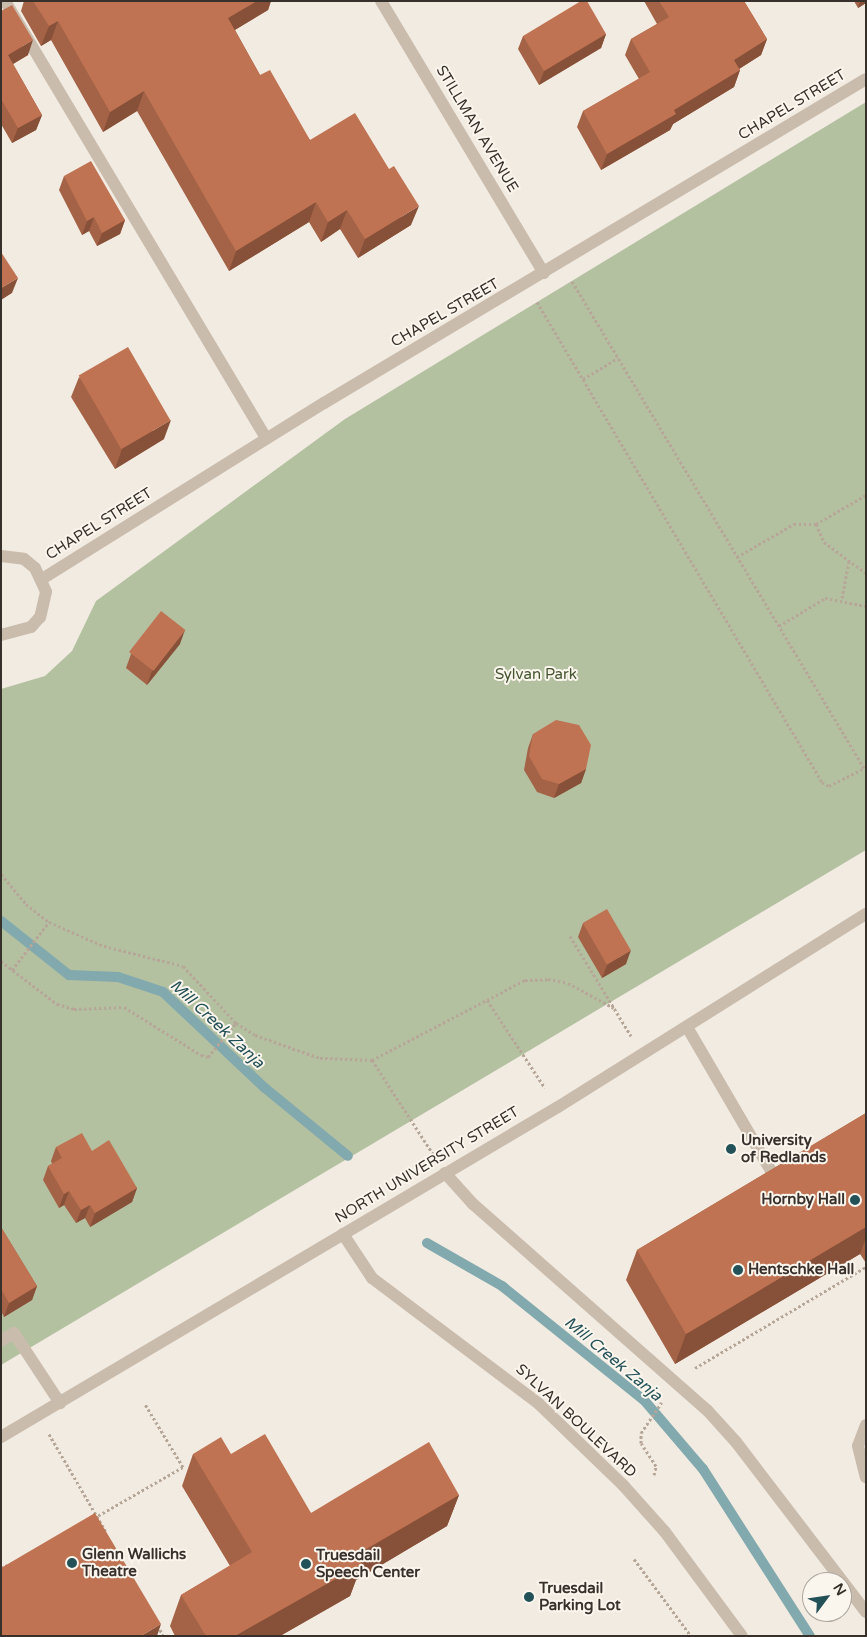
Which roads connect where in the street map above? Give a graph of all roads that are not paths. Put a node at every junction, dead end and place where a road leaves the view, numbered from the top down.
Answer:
1 (5, 1) edge
2 (381, 1) edge
3 (866, 79) edge
4 (544, 273) junction
5 (266, 438) junction
6 (1, 556) edge
7 (42, 579) junction
8 (1, 635) edge
9 (866, 914) edge
10 (687, 1027) junction
11 (771, 1172) edge
12 (445, 1173) junction
13 (343, 1234) junction
14 (1, 1341) edge
15 (60, 1403) junction
16 (866, 1425) edge
17 (1, 1437) edge
18 (866, 1476) edge
19 (866, 1612) edge
20 (742, 1636) edge

1 - 5 street
2 - 4 street, STILLMAN AVENUE
3 - 4 street, CHAPEL STREET
4 - 5 street, CHAPEL STREET
5 - 7 street, CHAPEL STREET
6 - 7 street
7 - 8 street
9 - 10 street, NORTH UNIVERSITY STREET
10 - 11 street
10 - 12 street, NORTH UNIVERSITY STREET
12 - 13 street, NORTH UNIVERSITY STREET
12 - 19 street
13 - 15 street, NORTH UNIVERSITY STREET
13 - 20 street, SYLVAN BOULEVARD
14 - 15 street
15 - 17 street, NORTH UNIVERSITY STREET
16 - 18 street

